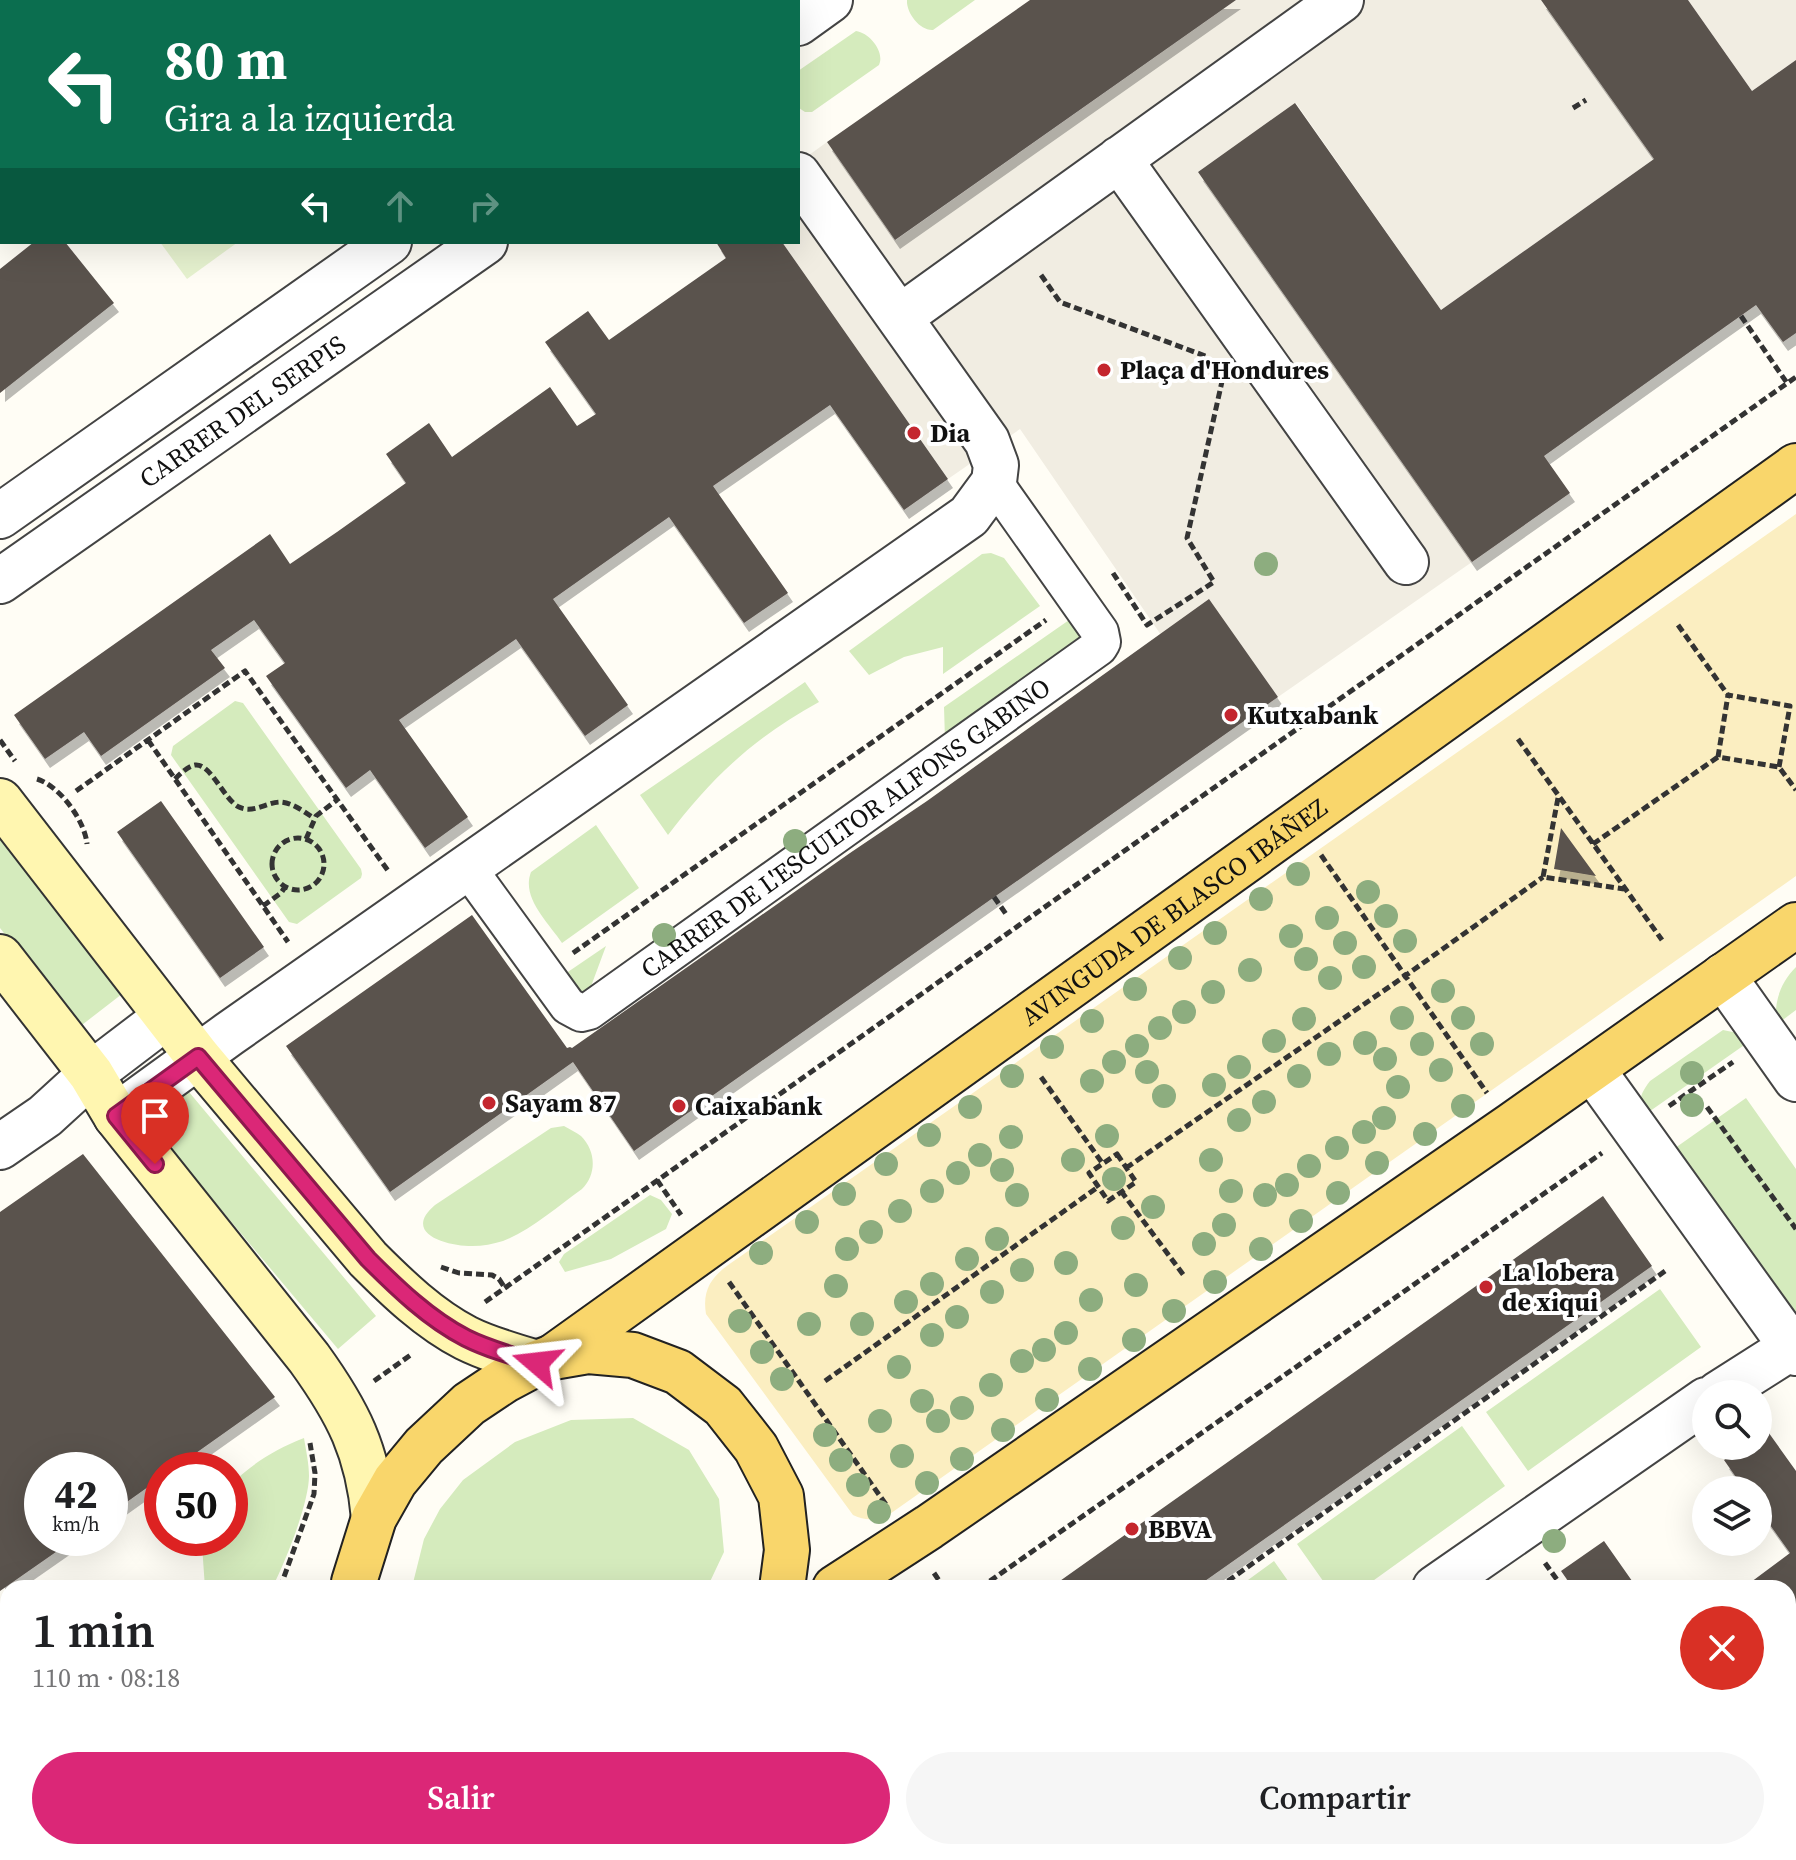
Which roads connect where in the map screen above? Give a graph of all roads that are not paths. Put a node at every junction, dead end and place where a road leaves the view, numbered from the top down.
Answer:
1 (830, 0) edge
2 (1341, 0) edge
3 (800, 22) edge
4 (1119, 159) junction
5 (800, 178) edge
6 (386, 244) edge
7 (482, 244) edge
8 (900, 317) junction
9 (1796, 466) edge
10 (995, 474) junction
11 (0, 516) edge
12 (1406, 562) dead end
13 (0, 581) edge
14 (0, 801) edge
15 (467, 867) junction
16 (1796, 925) edge
17 (0, 957) edge
18 (1723, 976) junction
19 (166, 1017) junction
20 (198, 1057) junction
21 (1592, 1069) junction
22 (91, 1074) junction
23 (1796, 1079) edge
24 (116, 1116) junction
25 (0, 1147) edge
26 (1794, 1350) edge
27 (545, 1360) junction
28 (1742, 1380) edge
29 (1692, 1410) edge
30 (374, 1518) junction
31 (355, 1580) edge
32 (783, 1580) edge
33 (847, 1580) edge
34 (1447, 1580) edge

1 - 3 street
2 - 4 street
4 - 8 street
4 - 12 street
5 - 8 street
6 - 11 street, CARRER DEL SERPIS
7 - 13 street, CARRER DEL SERPIS
8 - 10 street
9 - 27 main road, AVINGUDA DE BLASCO IBÁÑEZ
10 - 15 street
10 - 15 street, CARRER DE L'ESCULTOR ALFONS GABINO
14 - 19 main road
15 - 20 street
16 - 18 main road
17 - 22 main road
18 - 21 main road
18 - 23 street
19 - 20 main road
19 - 22 street
20 - 24 street
20 - 27 main road
21 - 26 street
21 - 33 main road
22 - 24 main road
22 - 25 street
24 - 30 main road
26 - 28 street
27 - 30 main road
27 - 32 main road
29 - 34 street
30 - 31 main road

